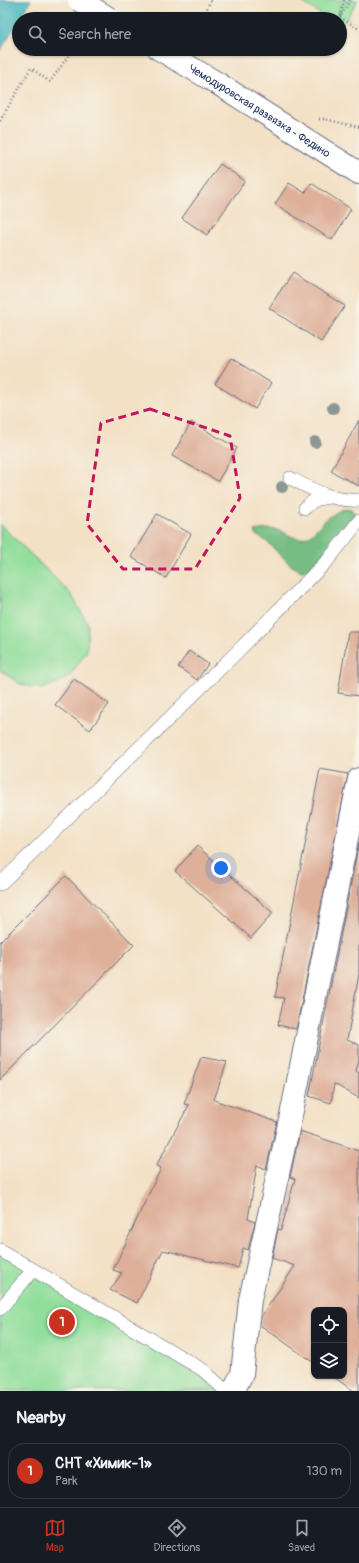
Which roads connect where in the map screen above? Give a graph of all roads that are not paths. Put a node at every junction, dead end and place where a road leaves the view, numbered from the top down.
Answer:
1 (79, 0) edge
2 (99, 12) edge
3 (171, 56) edge
4 (359, 173) edge
5 (290, 478) dead end
6 (331, 497) junction
7 (359, 500) edge
8 (305, 508) dead end
9 (359, 521) edge
10 (359, 779) edge
11 (0, 884) edge
12 (0, 1250) edge
13 (33, 1270) junction
14 (0, 1309) edge
15 (226, 1391) edge
16 (233, 1391) edge

1 - 2 street, bridge
3 - 4 street, Чемодуровская развязка - Федино
5 - 6 lane
6 - 7 lane
6 - 8 lane
9 - 11 lane
10 - 16 street
12 - 13 lane
13 - 14 lane
13 - 15 lane

